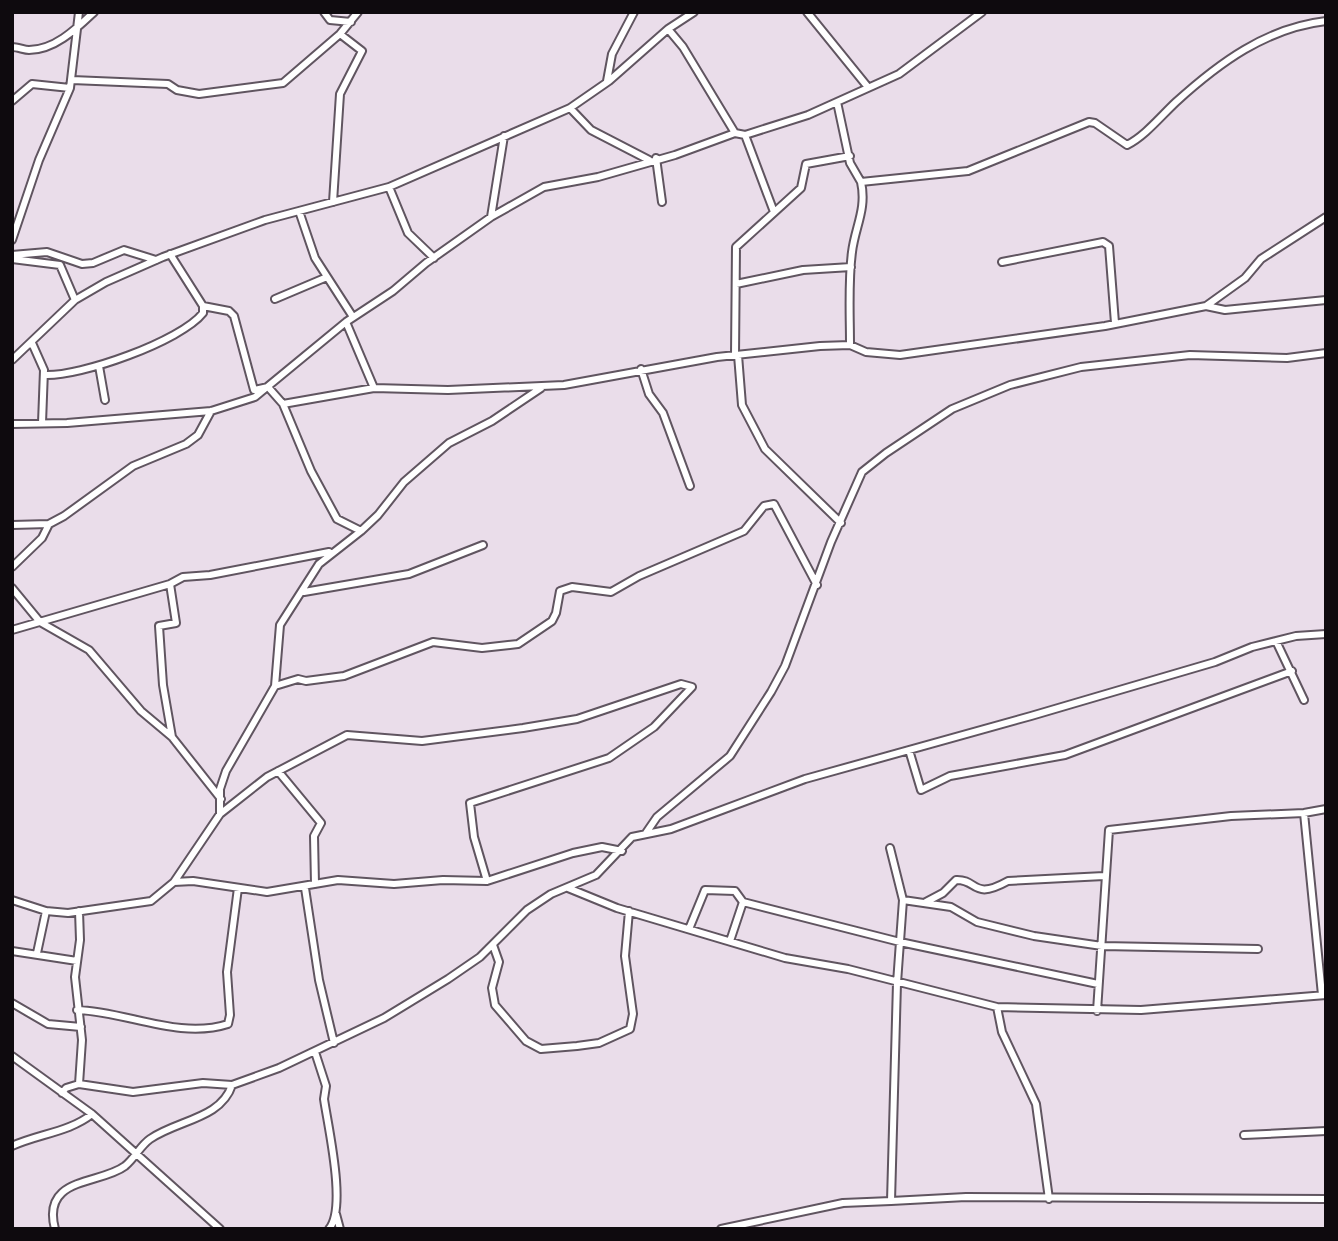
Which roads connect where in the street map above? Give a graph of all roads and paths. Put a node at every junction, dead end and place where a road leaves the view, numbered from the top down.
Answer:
1 (79, 12) edge
2 (94, 12) edge
3 (324, 12) edge
4 (358, 12) edge
5 (634, 12) edge
6 (694, 12) edge
7 (807, 12) edge
8 (982, 12) edge
9 (351, 22) junction
10 (1326, 22) edge
11 (78, 28) junction
12 (668, 29) junction
13 (340, 34) junction
14 (12, 47) edge
15 (607, 82) junction
16 (71, 84) junction
17 (867, 86) junction
18 (12, 101) edge
19 (837, 102) junction
20 (570, 108) junction
21 (735, 133) junction
22 (745, 135) junction
23 (504, 136) junction
24 (849, 156) junction
25 (653, 159) junction
26 (861, 182) junction
27 (389, 187) junction
28 (333, 202) junction
29 (662, 202) dead end
30 (299, 211) junction
31 (774, 212) junction
32 (491, 217) junction
33 (1326, 217) edge
34 (12, 240) edge
35 (12, 257) edge
36 (434, 258) junction
37 (160, 259) junction
38 (1002, 262) dead end
39 (850, 267) junction
40 (327, 277) junction
41 (736, 284) junction
42 (275, 299) dead end
43 (75, 300) junction
44 (1326, 300) edge
45 (203, 306) junction
46 (1206, 306) junction
47 (349, 320) junction
48 (1115, 323) junction
49 (850, 345) junction
50 (27, 346) junction
51 (1326, 353) edge
52 (737, 355) junction
53 (12, 360) edge
54 (99, 366) junction
55 (641, 369) junction
56 (44, 375) junction
57 (547, 385) junction
58 (268, 387) junction
59 (374, 388) junction
60 (106, 400) dead end
61 (283, 404) junction
62 (211, 411) junction
63 (42, 423) junction
64 (12, 424) edge
65 (690, 486) dead end
66 (841, 523) junction
67 (49, 524) junction
68 (12, 525) edge
69 (361, 531) junction
70 (483, 545) dead end
71 (334, 551) junction
72 (12, 567) edge
73 (170, 584) junction
74 (817, 585) junction
75 (12, 588) edge
76 (304, 592) junction
77 (40, 622) junction
78 (12, 631) edge
79 (1326, 634) edge
80 (1276, 641) junction
81 (1292, 671) junction
82 (275, 686) junction
83 (1304, 700) dead end
84 (172, 737) junction
85 (909, 750) junction
86 (278, 771) junction
87 (222, 801) junction
88 (1326, 809) edge
89 (1304, 813) junction
90 (220, 814) junction
91 (646, 833) junction
92 (890, 848) dead end
93 (622, 851) junction
94 (1104, 876) junction
95 (487, 881) junction
96 (174, 882) junction
97 (315, 884) junction
98 (238, 888) junction
99 (305, 888) junction
100 (569, 888) junction
101 (12, 900) edge
102 (903, 900) junction
103 (743, 902) junction
104 (926, 902) junction
105 (46, 911) junction
106 (79, 911) junction
107 (629, 911) junction
108 (689, 929) junction
109 (730, 941) junction
110 (900, 942) junction
111 (493, 945) junction
112 (1102, 946) junction
113 (1258, 949) dead end
114 (12, 951) edge
115 (37, 953) junction
116 (77, 961) junction
117 (897, 983) junction
118 (1098, 984) junction
119 (1324, 995) edge
120 (12, 1003) edge
121 (997, 1007) junction
122 (77, 1010) junction
123 (1097, 1011) junction
124 (81, 1027) junction
125 (334, 1043) junction
126 (315, 1052) junction
127 (12, 1056) edge
128 (79, 1084) junction
129 (232, 1085) junction
130 (62, 1093) junction
131 (92, 1114) junction
132 (1326, 1131) edge
133 (1244, 1135) dead end
134 (12, 1146) edge
135 (135, 1154) junction
136 (1049, 1199) junction
137 (1326, 1199) edge
138 (891, 1200) junction
139 (336, 1213) junction
140 (55, 1229) edge
141 (220, 1229) edge
142 (329, 1229) edge
143 (340, 1229) edge
144 (721, 1229) edge

1 - 11 street
2 - 11 street
3 - 9 street
4 - 9 street
5 - 15 street
6 - 12 street
7 - 17 street
8 - 17 street
9 - 13 street
10 - 26 street
11 - 14 street
11 - 16 street
12 - 15 street
12 - 21 street
13 - 16 street
13 - 28 street
15 - 20 street
16 - 18 street
16 - 34 street
17 - 19 street
19 - 22 street
19 - 24 street
20 - 23 street
20 - 25 street
21 - 22 street
21 - 25 street
22 - 31 street
23 - 27 street
23 - 32 street
24 - 26 street
24 - 31 street
25 - 29 street
25 - 32 street
26 - 39 street
27 - 28 street
27 - 36 street
28 - 30 street
30 - 37 street
30 - 40 street
31 - 41 street
32 - 36 street
33 - 46 street
35 - 37 street
35 - 43 street
36 - 47 street
37 - 43 street
37 - 45 street
38 - 48 street
39 - 41 street
39 - 49 street
40 - 42 street
40 - 47 street
41 - 52 street
43 - 50 street
44 - 46 street
45 - 54 street
45 - 58 street
46 - 48 street
47 - 58 street
47 - 59 street
48 - 49 street
49 - 52 street
50 - 53 street
50 - 56 street
51 - 66 street
52 - 55 street
52 - 66 street
54 - 56 street
54 - 60 street
55 - 57 street
55 - 65 street
56 - 63 street
57 - 59 street
57 - 69 street
58 - 61 street
58 - 62 street
59 - 61 street
61 - 69 street
62 - 63 street
62 - 67 street
63 - 64 street
66 - 74 street
67 - 68 street
67 - 72 street
69 - 71 street
70 - 76 street
71 - 73 street
71 - 76 street
73 - 77 street
73 - 84 street
74 - 82 street
74 - 91 street
75 - 77 street
76 - 82 street
77 - 78 street
77 - 84 street
79 - 80 street
80 - 81 street
80 - 85 street
81 - 83 street
81 - 85 street
82 - 87 street
84 - 87 street
85 - 91 street
86 - 90 street
86 - 95 street
86 - 97 street
87 - 90 street
88 - 89 street
89 - 94 street
89 - 119 street
90 - 96 street
91 - 93 street
92 - 102 street
93 - 95 street
93 - 100 street
94 - 104 street
94 - 112 street
95 - 97 street
96 - 98 street
96 - 106 street
97 - 99 street
98 - 99 street
98 - 122 street
99 - 125 street
100 - 107 street
100 - 111 street
101 - 105 street
102 - 104 street
102 - 110 street
103 - 108 street
103 - 109 street
103 - 110 street
104 - 112 street
105 - 106 street
105 - 115 street
106 - 116 street
107 - 108 street
107 - 111 street
108 - 109 street
109 - 117 street
110 - 117 street
110 - 118 street
111 - 125 street
112 - 113 street
112 - 118 street
114 - 115 street
115 - 116 street
116 - 122 street
117 - 121 street
117 - 138 street
118 - 123 street
119 - 123 street
120 - 124 street
121 - 123 street
121 - 136 street
122 - 124 street
124 - 128 street
125 - 126 street
126 - 129 street
126 - 139 street
127 - 130 street
128 - 129 street
128 - 130 street
129 - 135 street
130 - 131 street
131 - 134 street
131 - 135 street
132 - 133 street
135 - 140 street
135 - 141 street
136 - 137 street
136 - 138 street
138 - 144 street
139 - 142 street
139 - 143 street

